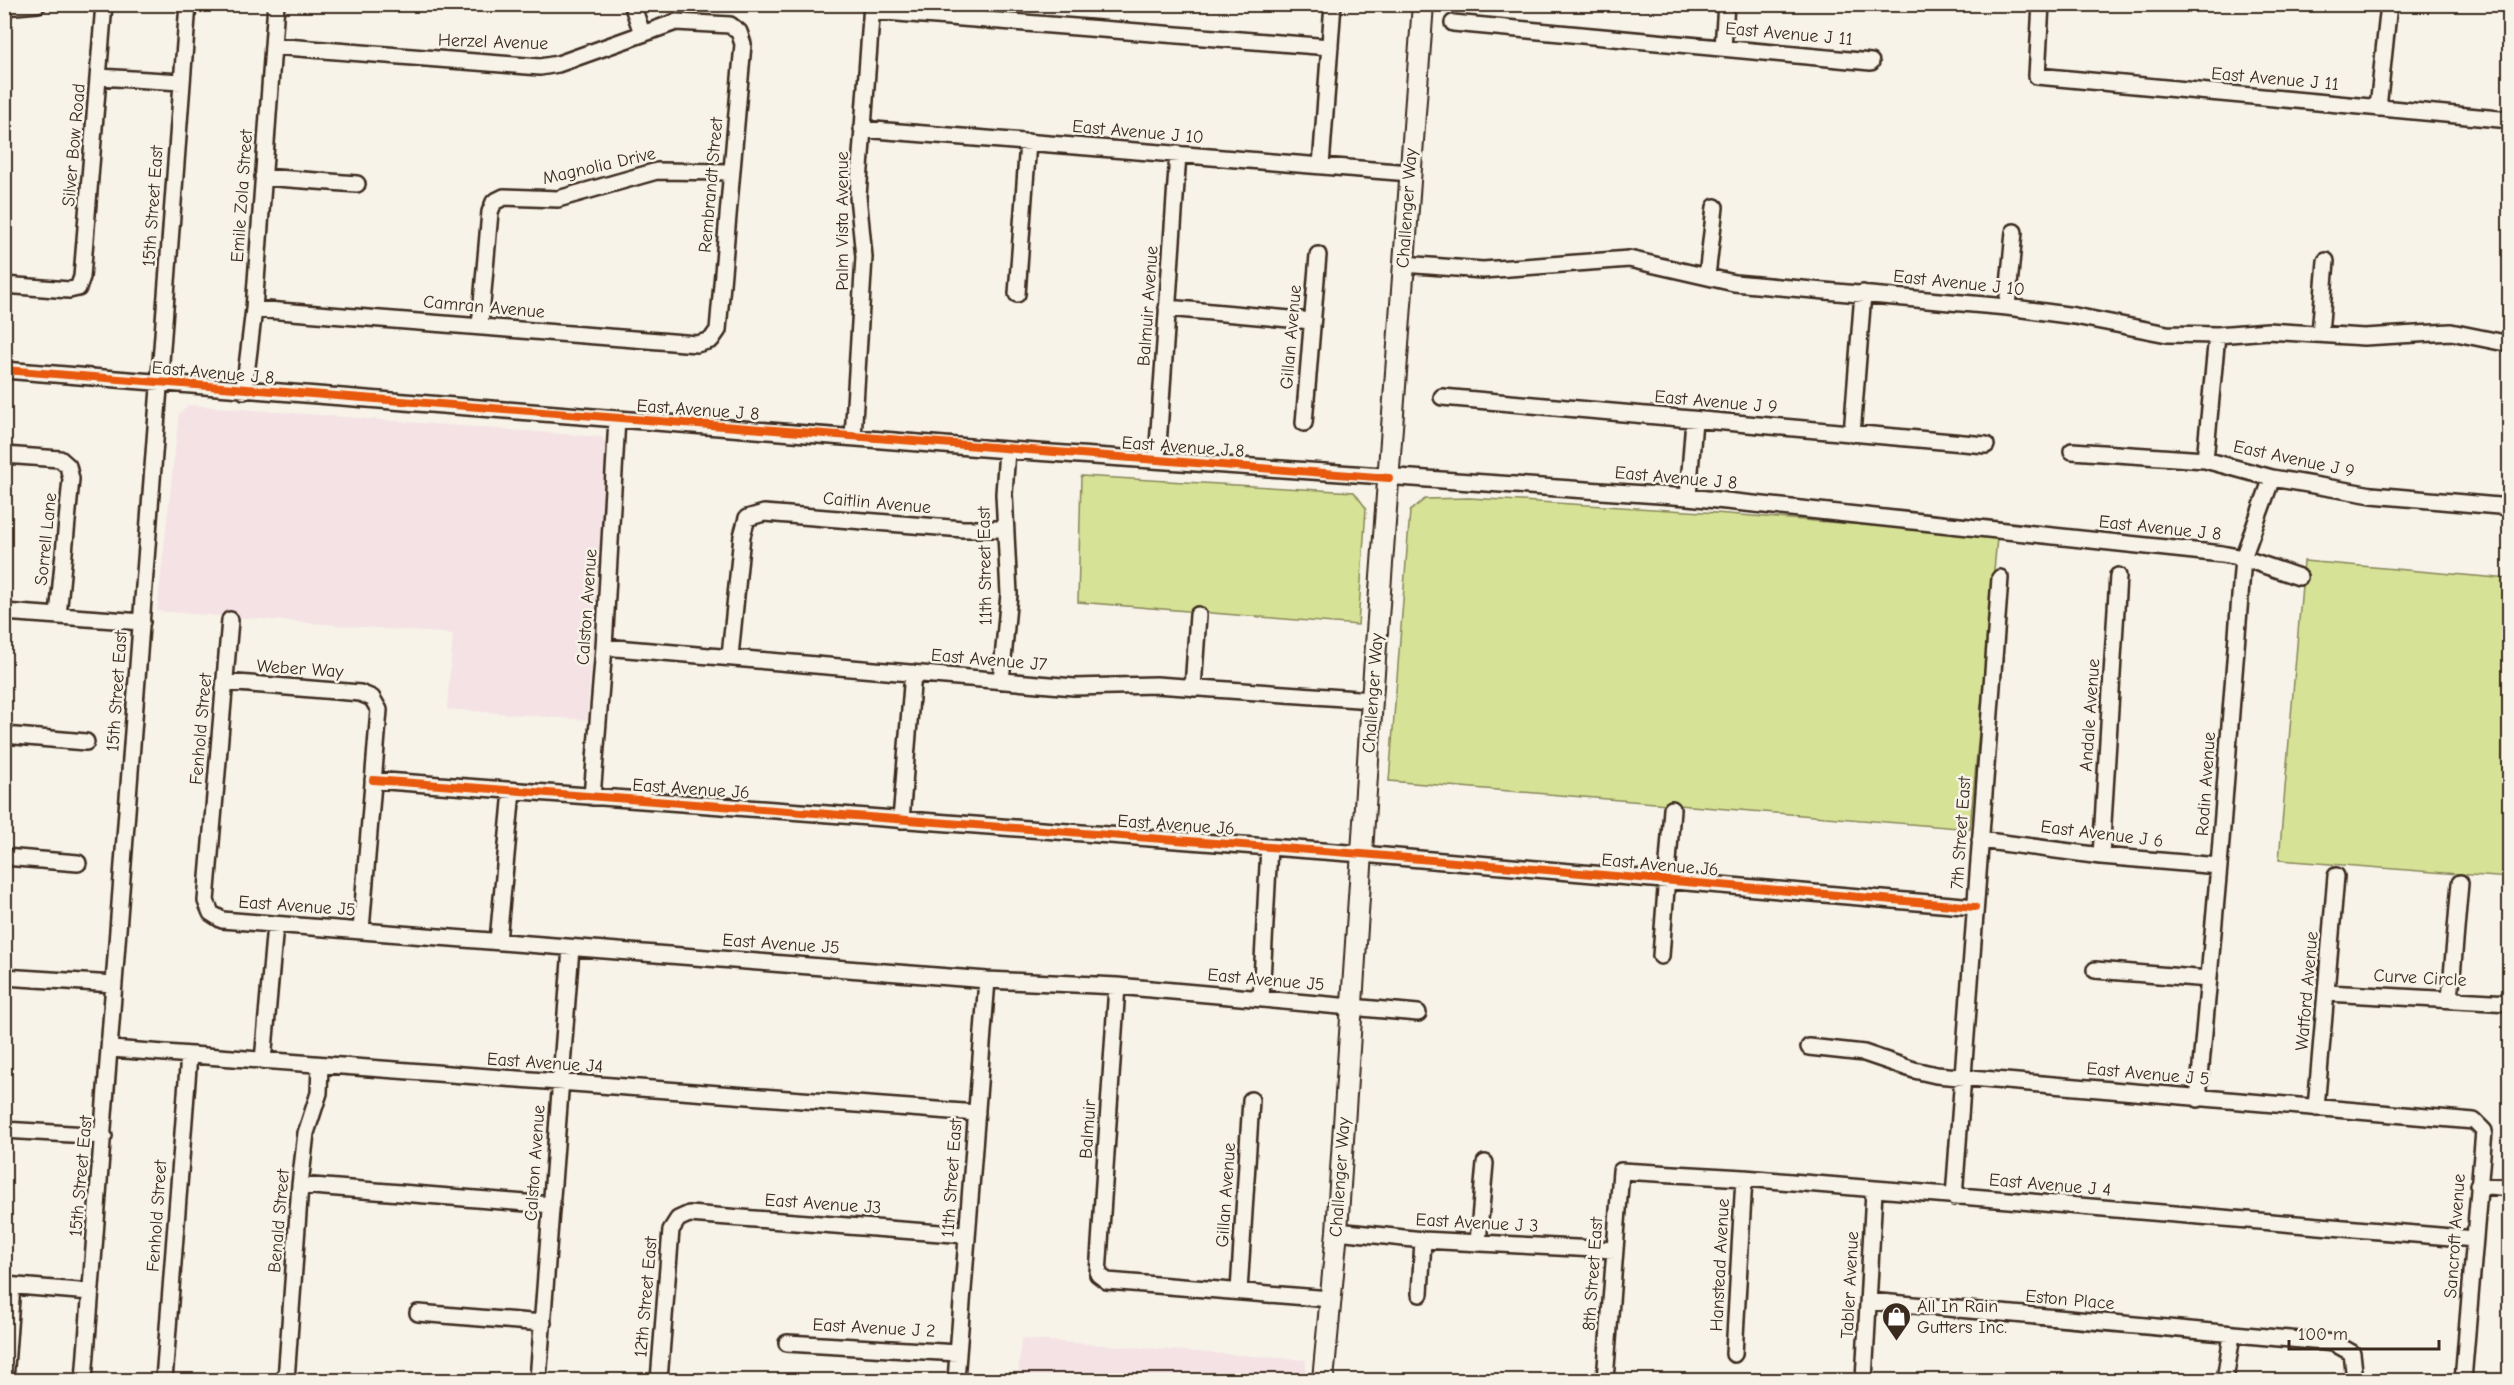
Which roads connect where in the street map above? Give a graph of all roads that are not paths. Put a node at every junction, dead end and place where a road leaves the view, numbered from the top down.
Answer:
1 (38, 4) edge
2 (104, 4) edge
3 (188, 4) edge
4 (276, 4) edge
5 (632, 4) edge
6 (1333, 4) edge
7 (1423, 4) edge
8 (1726, 4) edge
9 (2041, 4) edge
10 (2389, 4) edge
11 (4, 7) edge
12 (872, 8) edge
13 (1453, 23) dead end
14 (739, 32) joint
15 (642, 33) junction
16 (273, 46) junction
17 (1330, 47) junction
18 (1723, 48) junction
19 (1872, 62) dead end
20 (99, 77) junction
21 (181, 82) junction
22 (2378, 108) junction
23 (2510, 120) edge
24 (862, 129) junction
25 (1028, 142) junction
26 (1178, 154) junction
27 (1321, 166) junction
28 (731, 172) junction
29 (1410, 173) junction
30 (263, 177) junction
31 (357, 184) dead end
32 (1715, 207) dead end
33 (2014, 232) dead end
34 (1318, 255) dead end
35 (2326, 261) dead end
36 (1403, 264) junction
37 (1707, 276) junction
38 (4, 285) edge
39 (1863, 293) junction
40 (1017, 294) dead end
41 (2007, 307) junction
42 (1167, 308) junction
43 (254, 309) junction
44 (1312, 321) junction
45 (480, 326) junction
46 (2320, 334) junction
47 (2217, 335) junction
48 (711, 340) joint
49 (2510, 344) edge
50 (4, 370) edge
51 (160, 384) junction
52 (244, 391) junction
53 (1442, 398) dead end
54 (617, 419) junction
55 (1694, 420) junction
56 (1304, 423) dead end
57 (1852, 434) junction
58 (853, 437) junction
59 (1986, 446) dead end
60 (1007, 450) junction
61 (2072, 451) dead end
62 (4, 455) edge
63 (2205, 459) junction
64 (1157, 460) junction
65 (1389, 478) junction
66 (2272, 478) junction
67 (1688, 497) junction
68 (2510, 507) edge
69 (1005, 529) junction
70 (2243, 558) junction
71 (2118, 576) dead end
72 (2299, 577) dead end
73 (2000, 578) dead end
74 (4, 612) edge
75 (1198, 615) dead end
76 (58, 616) junction
77 (230, 620) dead end
78 (142, 622) junction
79 (604, 647) junction
80 (730, 656) junction
81 (913, 674) junction
82 (1001, 681) junction
83 (225, 682) junction
84 (1193, 688) junction
85 (1372, 700) junction
86 (4, 735) edge
87 (86, 742) dead end
88 (373, 780) junction
89 (512, 791) junction
90 (592, 797) junction
91 (1672, 809) dead end
92 (901, 820) junction
93 (1980, 840) junction
94 (1269, 847) junction
95 (1362, 854) junction
96 (2101, 856) junction
97 (4, 857) edge
98 (78, 863) dead end
99 (2219, 866) junction
100 (2336, 876) dead end
101 (1667, 880) junction
102 (2460, 883) dead end
103 (1975, 907) junction
104 (211, 913) joint
105 (275, 925) junction
106 (361, 930) junction
107 (498, 941) junction
108 (571, 948) junction
109 (1661, 956) dead end
110 (2095, 970) dead end
111 (4, 977) edge
112 (2209, 979) junction
113 (987, 980) junction
114 (114, 984) junction
115 (1117, 986) junction
116 (2327, 993) junction
117 (1261, 999) junction
118 (2450, 999) junction
119 (2510, 1003) edge
120 (1352, 1008) junction
121 (1418, 1013) dead end
122 (1809, 1047) dead end
123 (111, 1049) junction
124 (189, 1055) junction
125 (263, 1061) junction
126 (320, 1066) junction
127 (1962, 1077) junction
128 (561, 1084) junction
129 (2198, 1098) junction
130 (1251, 1100) dead end
131 (2316, 1108) junction
132 (977, 1113) junction
133 (4, 1130) edge
134 (2484, 1131) joint
135 (104, 1136) junction
136 (1485, 1163) dead end
137 (1621, 1171) joint
138 (1744, 1178) junction
139 (300, 1185) junction
140 (2478, 1185) junction
141 (2510, 1188) edge
142 (1874, 1191) junction
143 (1954, 1197) junction
144 (552, 1205) junction
145 (678, 1219) joint
146 (1337, 1231) junction
147 (967, 1235) junction
148 (2475, 1239) junction
149 (1423, 1240) junction
150 (1478, 1242) junction
151 (1615, 1250) junction
152 (8, 1286) edge
153 (92, 1292) junction
154 (1239, 1292) junction
155 (1420, 1294) dead end
156 (1330, 1299) junction
157 (1869, 1301) junction
158 (418, 1313) dead end
159 (543, 1323) junction
160 (2232, 1335) junction
161 (787, 1343) dead end
162 (958, 1353) junction
163 (1734, 1354) dead end
164 (5, 1380) edge
165 (84, 1380) edge
166 (164, 1380) edge
167 (286, 1380) edge
168 (538, 1380) edge
169 (659, 1380) edge
170 (956, 1380) edge
171 (1323, 1380) edge
172 (1605, 1380) edge
173 (1864, 1380) edge
174 (2225, 1380) edge
175 (2355, 1380) edge
176 (2463, 1380) edge

1 - 11 street
2 - 20 street, Silver Bow Road
3 - 21 street, 15th Street East
4 - 16 street, Emile Zola Street
5 - 15 street
6 - 17 street
7 - 29 main road, Challenger Way
8 - 18 street
9 - 22 street, East Avenue J 11
10 - 22 street
12 - 17 street
12 - 24 street, Palm Vista Avenue
13 - 18 street, East Avenue J 11
14 - 15 street, Herzel Avenue
14 - 28 street, Rembrandt Street
15 - 16 street, Herzel Avenue
16 - 30 street, Emile Zola Street
17 - 27 street
18 - 19 street, East Avenue J 11
20 - 21 street
20 - 38 street, Silver Bow Road
21 - 51 street, 15th Street East
22 - 23 street, East Avenue J 11
24 - 25 street, East Avenue J 10
24 - 58 street, Palm Vista Avenue
25 - 26 street, East Avenue J 10
25 - 40 street
26 - 27 street, East Avenue J 10
26 - 42 street, Balmuir Avenue
27 - 29 street, East Avenue J 10
28 - 45 street, Magnolia Drive
28 - 48 street, Rembrandt Street
29 - 36 main road, Challenger Way
30 - 31 street
30 - 43 street, Emile Zola Street
32 - 37 street
33 - 41 street
34 - 44 street, Gillan Avenue
35 - 46 street
36 - 37 street, East Avenue J 10
36 - 65 main road, Challenger Way
37 - 39 street, East Avenue J 10
39 - 41 street, East Avenue J 10
39 - 57 street
41 - 47 street, East Avenue J 10
42 - 44 street
42 - 64 street, Balmuir Avenue
43 - 45 street, Camran Avenue
43 - 52 street, Emile Zola Street
44 - 56 street, Gillan Avenue
45 - 48 street, Camran Avenue
46 - 47 street, East Avenue J 10
46 - 49 street, East Avenue J 10
47 - 63 street
50 - 51 street, East Avenue J 8
51 - 52 street, East Avenue J 8
51 - 78 street, 15th Street East
52 - 54 street, East Avenue J 8
53 - 55 street, East Avenue J 9
54 - 58 street, East Avenue J 8
54 - 79 street, Calston Avenue
55 - 57 street, East Avenue J 9
55 - 67 street
57 - 59 street, East Avenue J 9
58 - 60 street, East Avenue J 8
60 - 64 street, East Avenue J 8
60 - 69 street, 11th Street East
61 - 63 street, East Avenue J 9
62 - 76 street, Sorrell Lane
63 - 66 street, East Avenue J 9
64 - 65 street, East Avenue J 8
65 - 67 street, East Avenue J 8
65 - 85 main road, Challenger Way
66 - 68 street, East Avenue J 9
66 - 70 street, Rodin Avenue
67 - 70 street, East Avenue J 8
69 - 80 street, Caitlin Avenue
69 - 82 street, 11th Street East
70 - 72 street, East Avenue J 8
70 - 99 street, Rodin Avenue
71 - 96 street, Andale Avenue
73 - 93 street, 7th Street East
74 - 76 street
75 - 84 street
76 - 78 street
77 - 83 street, Fenhold Street
78 - 114 street, 15th Street East
79 - 80 street, East Avenue J7
79 - 90 street, Calston Avenue
80 - 81 street, East Avenue J7
81 - 82 street, East Avenue J7
81 - 92 street
82 - 84 street, East Avenue J7
83 - 88 street, Weber Way
83 - 104 street, Fenhold Street
84 - 85 street, East Avenue J7
85 - 95 main road, Challenger Way
86 - 87 street
88 - 89 street, East Avenue J6
88 - 106 street
89 - 90 street, East Avenue J6
89 - 107 street
90 - 92 street, East Avenue J6
91 - 101 street
92 - 94 street, East Avenue J6
93 - 96 street, East Avenue J 6
93 - 103 street, 7th Street East
94 - 95 street, East Avenue J6
94 - 117 street
95 - 101 street, East Avenue J6
95 - 120 main road, Challenger Way
96 - 99 street, East Avenue J 6
97 - 98 street
99 - 112 street, Rodin Avenue
100 - 116 street, Watford Avenue
101 - 103 street, East Avenue J6
101 - 109 street
102 - 118 street
103 - 127 street, 7th Street East
104 - 105 street, East Avenue J5
105 - 106 street, East Avenue J5
105 - 125 street
106 - 107 street, East Avenue J5
107 - 108 street, East Avenue J5
108 - 113 street, East Avenue J5
108 - 128 street, Calston Avenue
110 - 112 street
111 - 114 street
112 - 129 street, Rodin Avenue
113 - 115 street, East Avenue J5
113 - 132 street, 11th Street East
114 - 123 street, 15th Street East
115 - 117 street, East Avenue J5
115 - 154 street, Balmuir
116 - 118 street, Curve Circle
116 - 131 street, Watford Avenue
117 - 120 street, East Avenue J5
118 - 119 street, Curve Circle
120 - 121 street
120 - 146 main road, Challenger Way
122 - 127 street, East Avenue J 5
123 - 124 street, East Avenue J4
123 - 135 street, 15th Street East
124 - 125 street, East Avenue J4
124 - 166 street, Fenhold Street
125 - 126 street, East Avenue J4
126 - 128 street, East Avenue J4
126 - 139 street, Benald Street
127 - 129 street, East Avenue J 5
127 - 143 street, 7th Street East
128 - 132 street, East Avenue J4
128 - 144 street, Calston Avenue
129 - 131 street, East Avenue J 5
130 - 154 street, Gillan Avenue
131 - 134 street, East Avenue J 5
132 - 147 street, 11th Street East
133 - 135 street
134 - 140 street, Sancroft Avenue
135 - 153 street, 15th Street East
136 - 150 street
137 - 138 street, East Avenue J 4
137 - 151 street, 8th Street East
138 - 142 street, East Avenue J 4
138 - 163 street, Hanstead Avenue
139 - 144 street
139 - 167 street, Benald Street
140 - 141 street
140 - 148 street, Sancroft Avenue
142 - 143 street, East Avenue J 4
142 - 157 street, Tabler Avenue
143 - 148 street, East Avenue J 4
144 - 159 street, Calston Avenue
145 - 147 street, East Avenue J3
145 - 169 street, 12th Street East
146 - 149 street, East Avenue J 3
146 - 156 main road, Challenger Way
147 - 162 street, 11th Street East
148 - 176 street, Sancroft Avenue
149 - 150 street, East Avenue J 3
149 - 155 street
150 - 151 street, East Avenue J 3
151 - 172 street, 8th Street East
152 - 153 street
152 - 164 street
153 - 165 street, 15th Street East
154 - 156 street
156 - 171 main road, Challenger Way
157 - 160 street, Eston Place
157 - 173 street, Tabler Avenue
158 - 159 street
159 - 168 street, Calston Avenue
160 - 174 street
160 - 175 street
161 - 162 street, East Avenue J 2
162 - 170 street, 11th Street East

